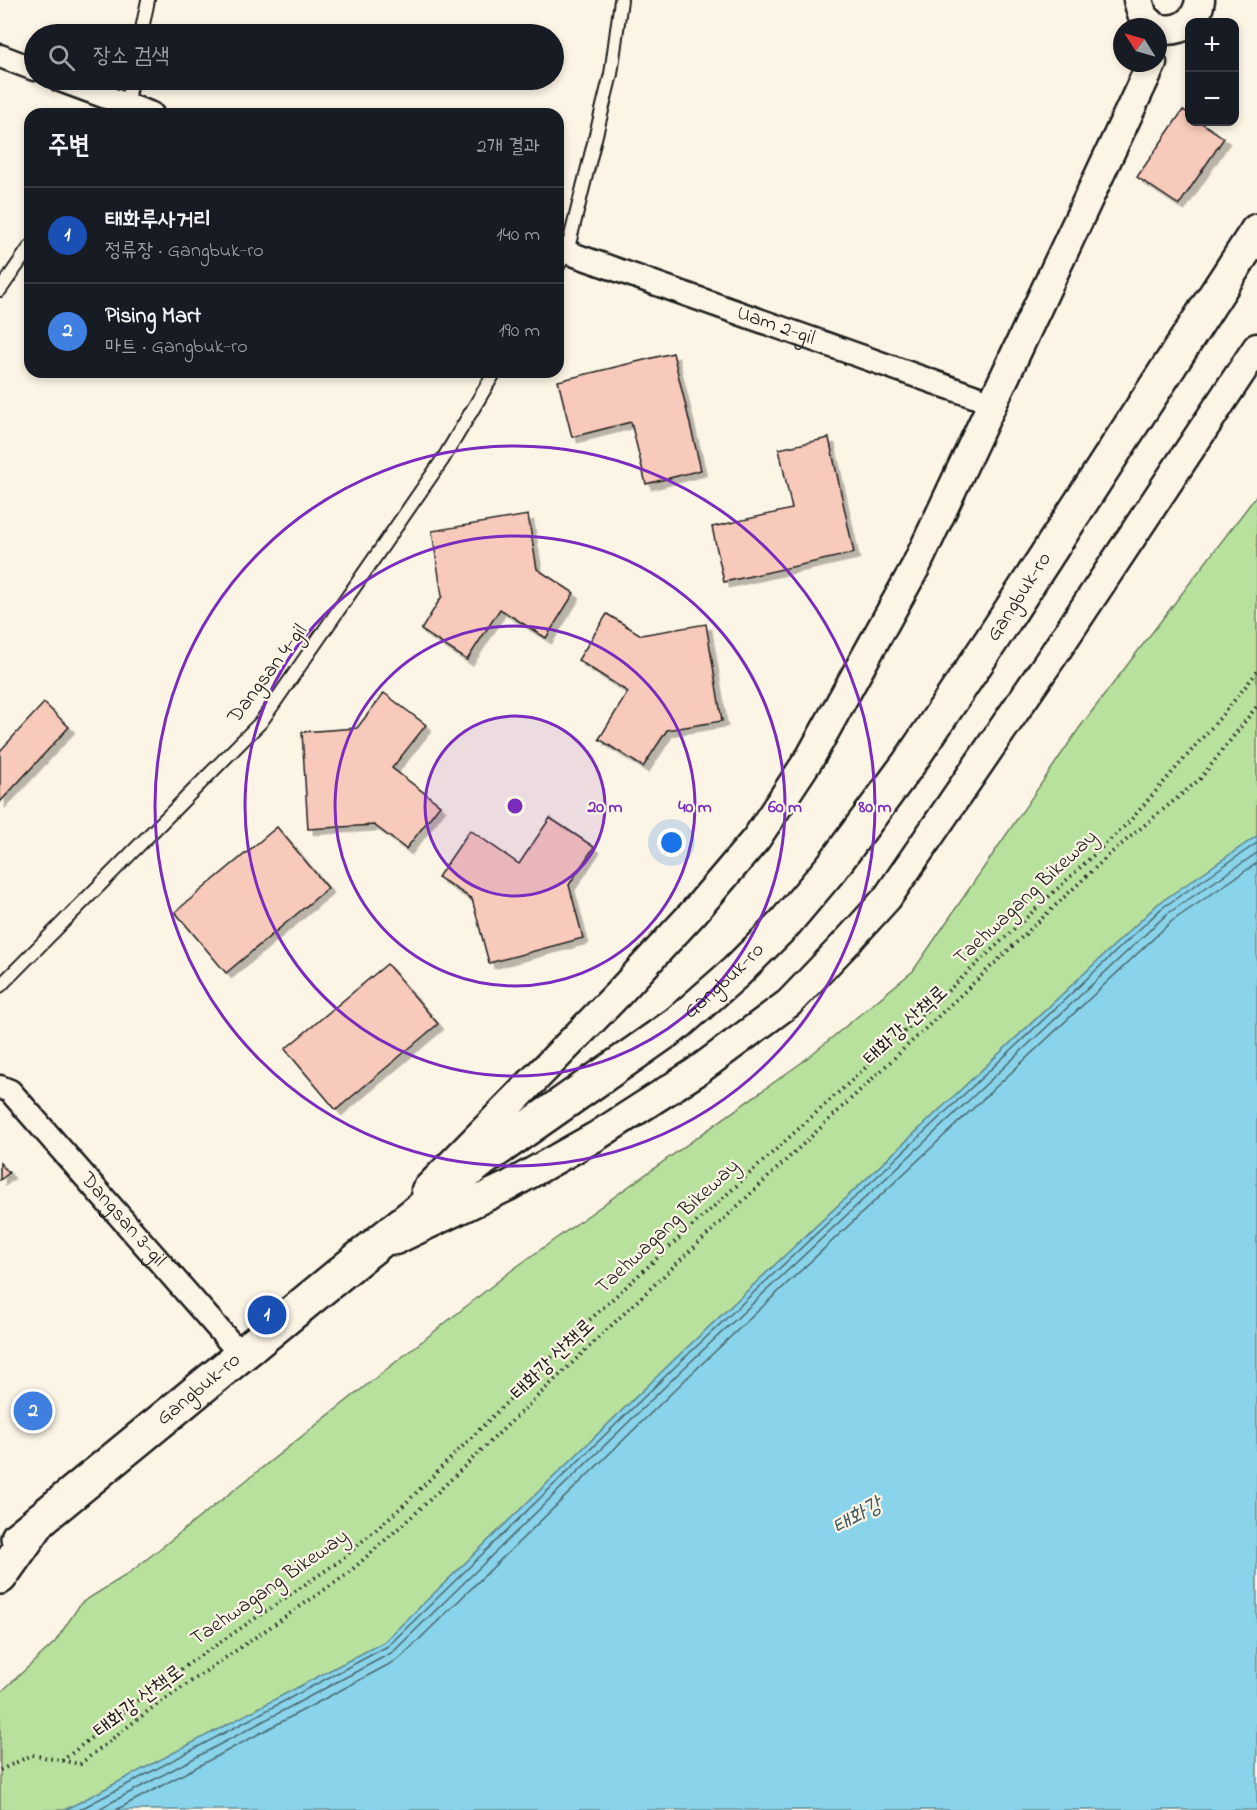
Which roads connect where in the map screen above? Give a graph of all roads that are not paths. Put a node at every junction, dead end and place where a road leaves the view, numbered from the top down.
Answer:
1 (148, 0) edge
2 (621, 0) edge
3 (1138, 0) edge
4 (1200, 0) edge
5 (1144, 18) edge
6 (143, 24) edge
7 (1167, 32) edge
8 (0, 56) edge
9 (24, 65) edge
10 (1148, 72) edge
11 (81, 90) edge
12 (129, 90) edge
13 (120, 108) edge
14 (125, 108) edge
15 (1257, 231) edge
16 (564, 245) edge
17 (24, 255) edge
18 (564, 257) edge
19 (0, 290) edge
20 (1257, 348) edge
21 (491, 378) edge
22 (993, 403) junction
23 (0, 986) edge
24 (0, 1087) edge
25 (363, 1255) junction
26 (242, 1356) junction
27 (41, 1519) junction
28 (0, 1552) edge
29 (0, 1577) edge

1 - 6 lane
2 - 16 lane
3 - 5 street
4 - 7 street
8 - 9 street
10 - 22 street
11 - 13 street
12 - 14 lane
15 - 25 main road, Gangbuk-ro
17 - 19 lane
18 - 22 street, Uam 2-gil
20 - 25 street
21 - 23 lane, Dangsan 4-gil
22 - 25 street
24 - 26 street, Dangsan 3-gil
25 - 26 main road, Gangbuk-ro
26 - 27 main road, Gangbuk-ro
27 - 28 main road, Gangbuk-ro
27 - 29 main road

